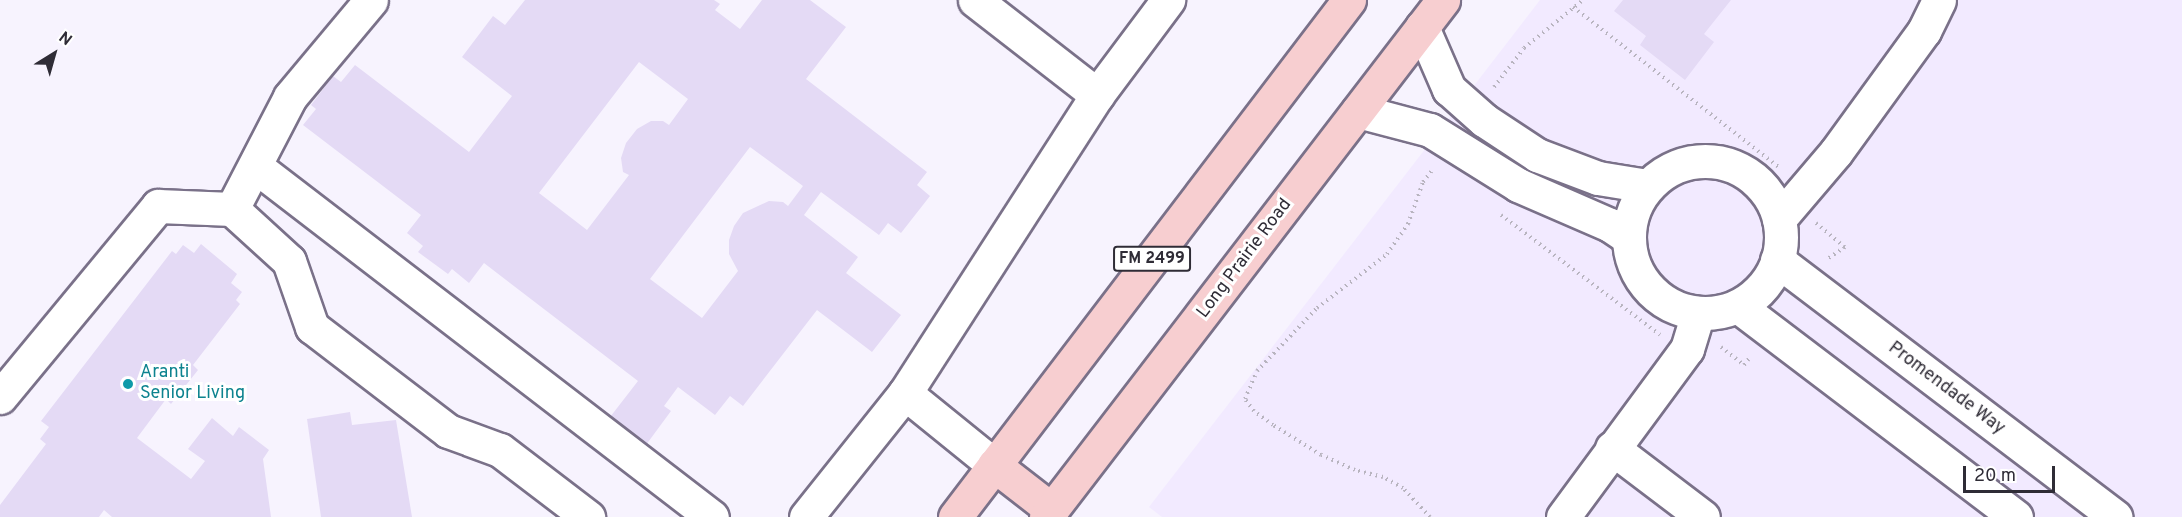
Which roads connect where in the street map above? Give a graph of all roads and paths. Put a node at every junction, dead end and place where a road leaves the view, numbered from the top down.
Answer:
1 (371, 0) edge
2 (1168, 0) edge
3 (1349, 0) edge
4 (1443, 0) edge
5 (1583, 0) edge
6 (1939, 0) edge
7 (992, 5) edge
8 (1573, 7) junction
9 (1422, 27) junction
10 (1491, 91) dead end
11 (1097, 94) junction
12 (1358, 111) junction
13 (1436, 165) dead end
14 (255, 166) junction
15 (1786, 173) dead end
16 (1647, 186) junction
17 (1493, 208) dead end
18 (232, 209) junction
19 (1779, 219) junction
20 (1811, 219) dead end
21 (1628, 237) junction
22 (1777, 260) junction
23 (1819, 267) dead end
24 (1738, 306) junction
25 (1698, 313) junction
26 (1664, 338) dead end
27 (1716, 343) dead end
28 (1758, 347) dead end
29 (905, 393) junction
30 (0, 397) edge
31 (1612, 448) junction
32 (994, 465) junction
33 (1049, 513) edge
34 (588, 517) edge
35 (712, 517) edge
36 (806, 517) edge
37 (955, 517) edge
38 (1430, 517) edge
39 (1563, 517) edge
40 (1703, 517) edge
41 (2016, 517) edge
42 (2115, 517) edge

1 - 14 street
2 - 11 street
3 - 32 main road, FM 2499
4 - 9 main road, Long Prairie Road
5 - 8 path
6 - 19 street
7 - 11 street
8 - 10 path
8 - 15 path
9 - 12 main road, Long Prairie Road
9 - 16 street
11 - 29 street
12 - 21 street
12 - 33 main road, Long Prairie Road
13 - 38 path
14 - 18 street
14 - 35 street
16 - 19 street
16 - 21 street
17 - 26 path
18 - 30 street
18 - 34 street
19 - 22 street
20 - 23 path
21 - 25 street
22 - 24 street
22 - 42 street, Promendade Way
24 - 25 street
24 - 41 street
25 - 31 street
27 - 28 path
29 - 32 street
29 - 36 street
31 - 39 street
31 - 40 street
32 - 33 main road
32 - 37 main road, FM 2499

